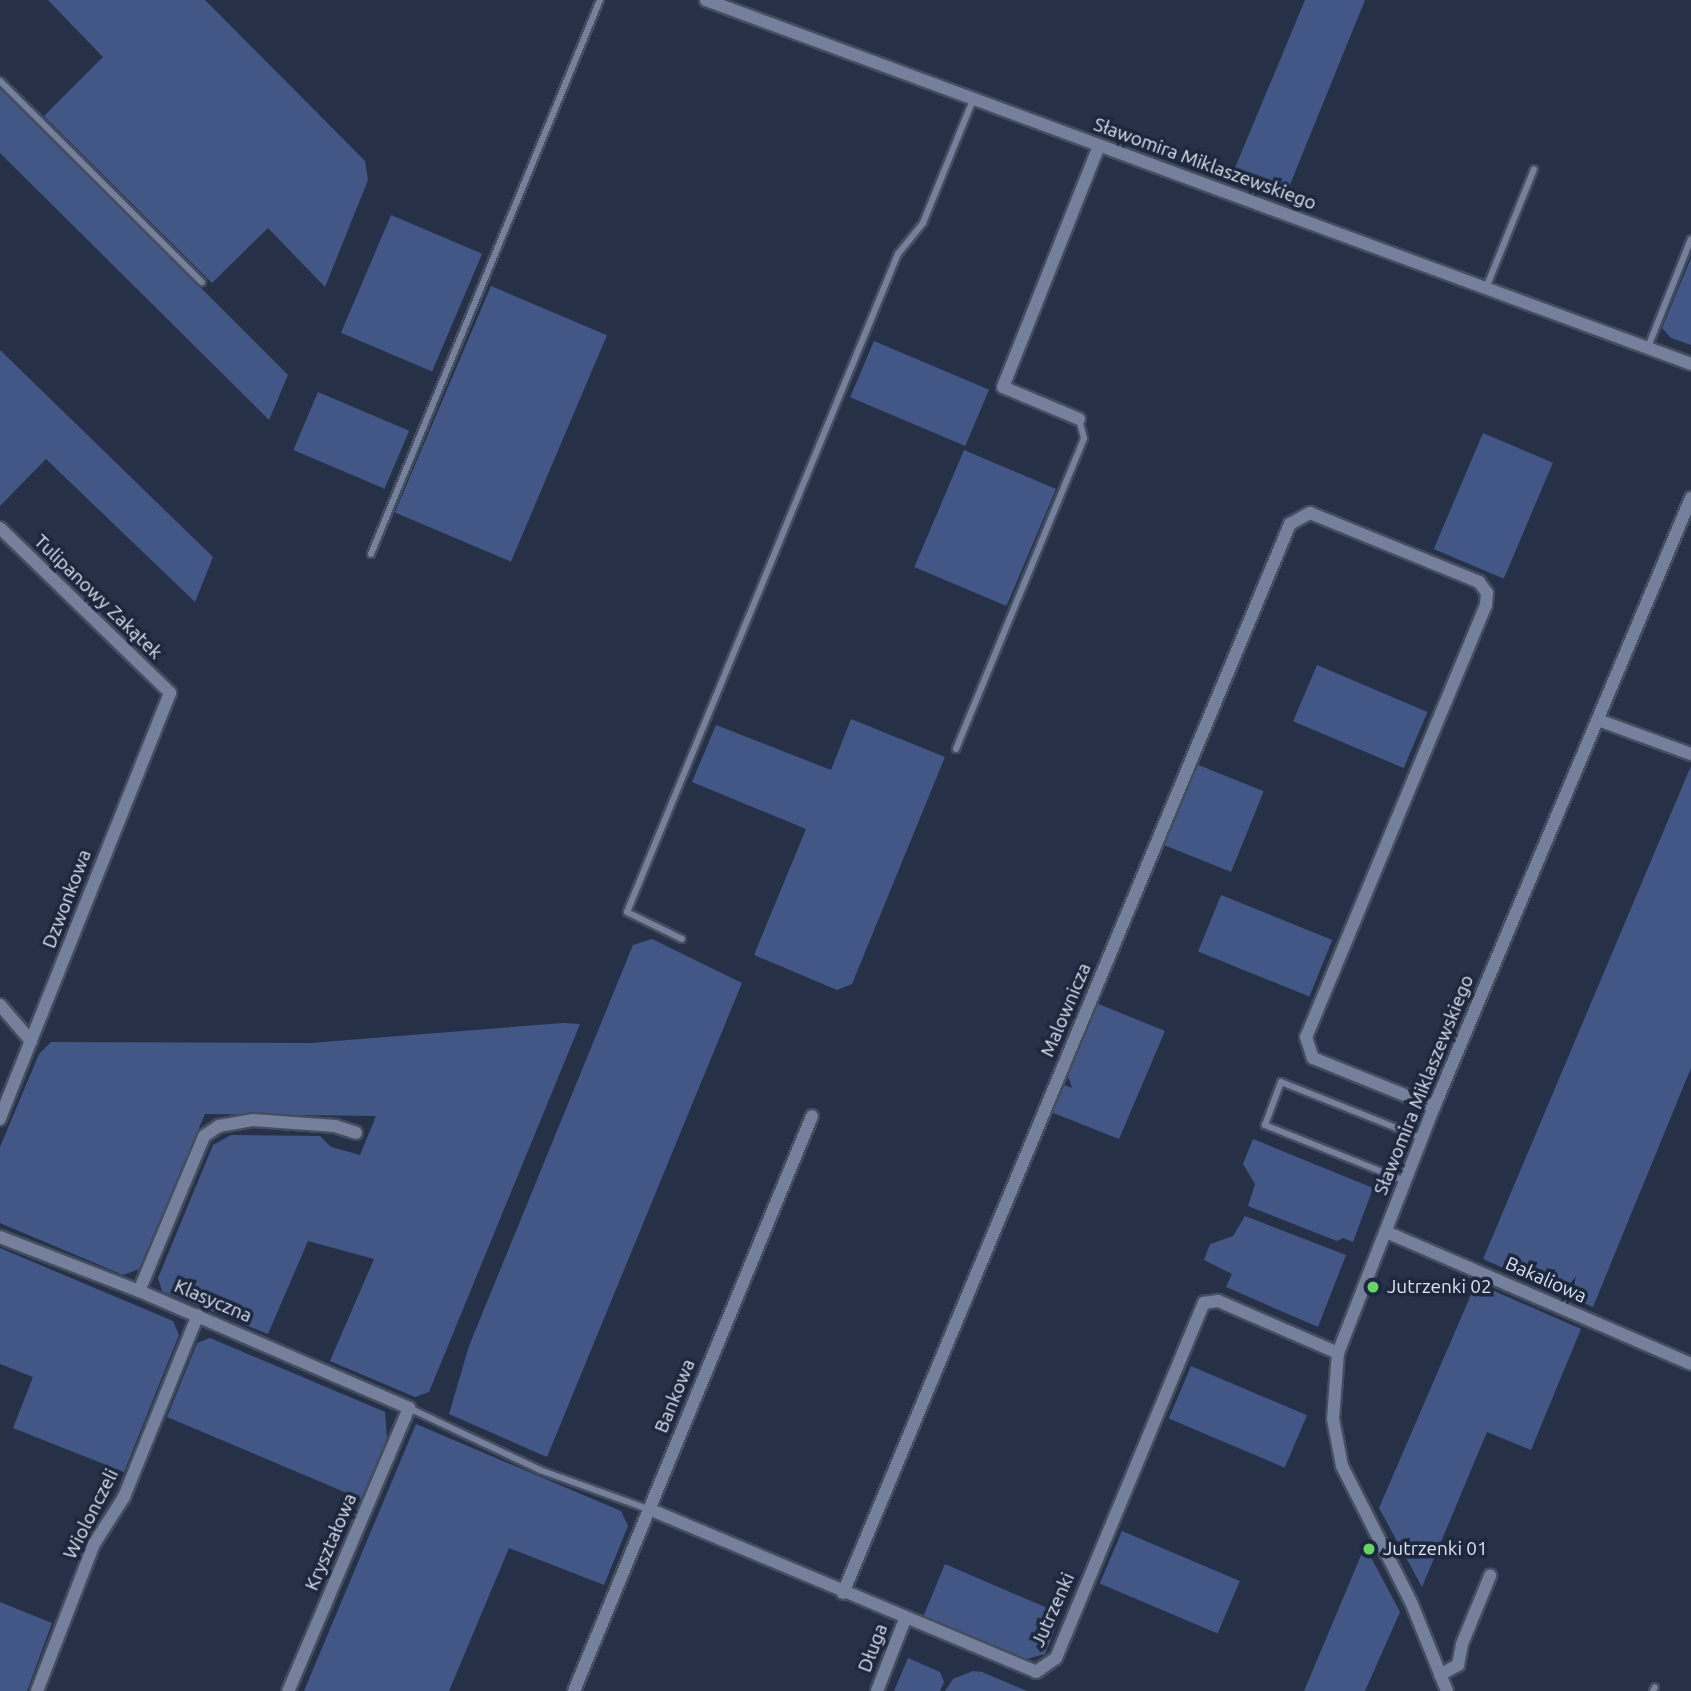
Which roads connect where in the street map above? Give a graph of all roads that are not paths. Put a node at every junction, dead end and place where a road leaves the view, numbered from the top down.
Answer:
1 (600, 0) edge
2 (706, 0) edge
3 (0, 80) edge
4 (973, 99) junction
5 (1099, 146) junction
6 (1534, 169) dead end
7 (1691, 239) edge
8 (202, 282) dead end
9 (1486, 288) junction
10 (1648, 347) junction
11 (1691, 363) edge
12 (1079, 419) joint
13 (1691, 498) edge
14 (0, 527) edge
15 (371, 554) dead end
16 (170, 693) joint
17 (1598, 720) junction
18 (956, 749) dead end
19 (1691, 754) edge
20 (682, 939) dead end
21 (0, 1005) edge
22 (31, 1041) junction
23 (1434, 1107) junction
24 (811, 1116) dead end
25 (0, 1119) edge
26 (356, 1133) dead end
27 (1422, 1138) junction
28 (1405, 1181) junction
29 (1385, 1231) junction
30 (0, 1237) edge
31 (139, 1291) junction
32 (198, 1315) junction
33 (1338, 1353) junction
34 (1691, 1364) edge
35 (409, 1408) junction
36 (649, 1509) junction
37 (1490, 1576) dead end
38 (843, 1593) junction
39 (905, 1619) junction
40 (1440, 1675) junction
41 (37, 1691) edge
42 (288, 1691) edge
43 (574, 1691) edge
44 (877, 1691) edge
45 (1447, 1691) edge

1 - 15 lane
2 - 4 street, Sławomira Miklaszewskiego
3 - 8 lane
4 - 5 street, Sławomira Miklaszewskiego
4 - 20 lane
5 - 9 street, Sławomira Miklaszewskiego
5 - 12 street
6 - 9 lane
7 - 10 lane
9 - 10 street, Sławomira Miklaszewskiego
10 - 11 street, Sławomira Miklaszewskiego
12 - 18 lane
13 - 17 street, Sławomira Miklaszewskiego
14 - 16 street, Tulipanowy Zakątek
16 - 22 street, Dzwonkowa
17 - 19 street
17 - 23 street, Sławomira Miklaszewskiego
21 - 22 street
22 - 25 street, Dzwonkowa
23 - 27 street, Sławomira Miklaszewskiego
23 - 38 street, Malownicza
24 - 36 street, Bankowa
26 - 31 street
27 - 28 street, Sławomira Miklaszewskiego
27 - 28 lane
28 - 29 street, Sławomira Miklaszewskiego
29 - 33 street, Sławomira Miklaszewskiego
29 - 34 street, Bakaliowa
30 - 31 street, Klasyczna
31 - 32 street, Klasyczna
32 - 35 street, Klasyczna
32 - 41 street, Wiolonczeli
33 - 39 street, Jutrzenki
33 - 40 street, Sławomira Miklaszewskiego
35 - 36 lane
35 - 42 street, Kryształowa
36 - 38 street, Jutrzenki
36 - 43 street, Bankowa
37 - 40 street
38 - 39 street, Jutrzenki
39 - 44 street, Długa
40 - 45 street, Sławomira Miklaszewskiego

